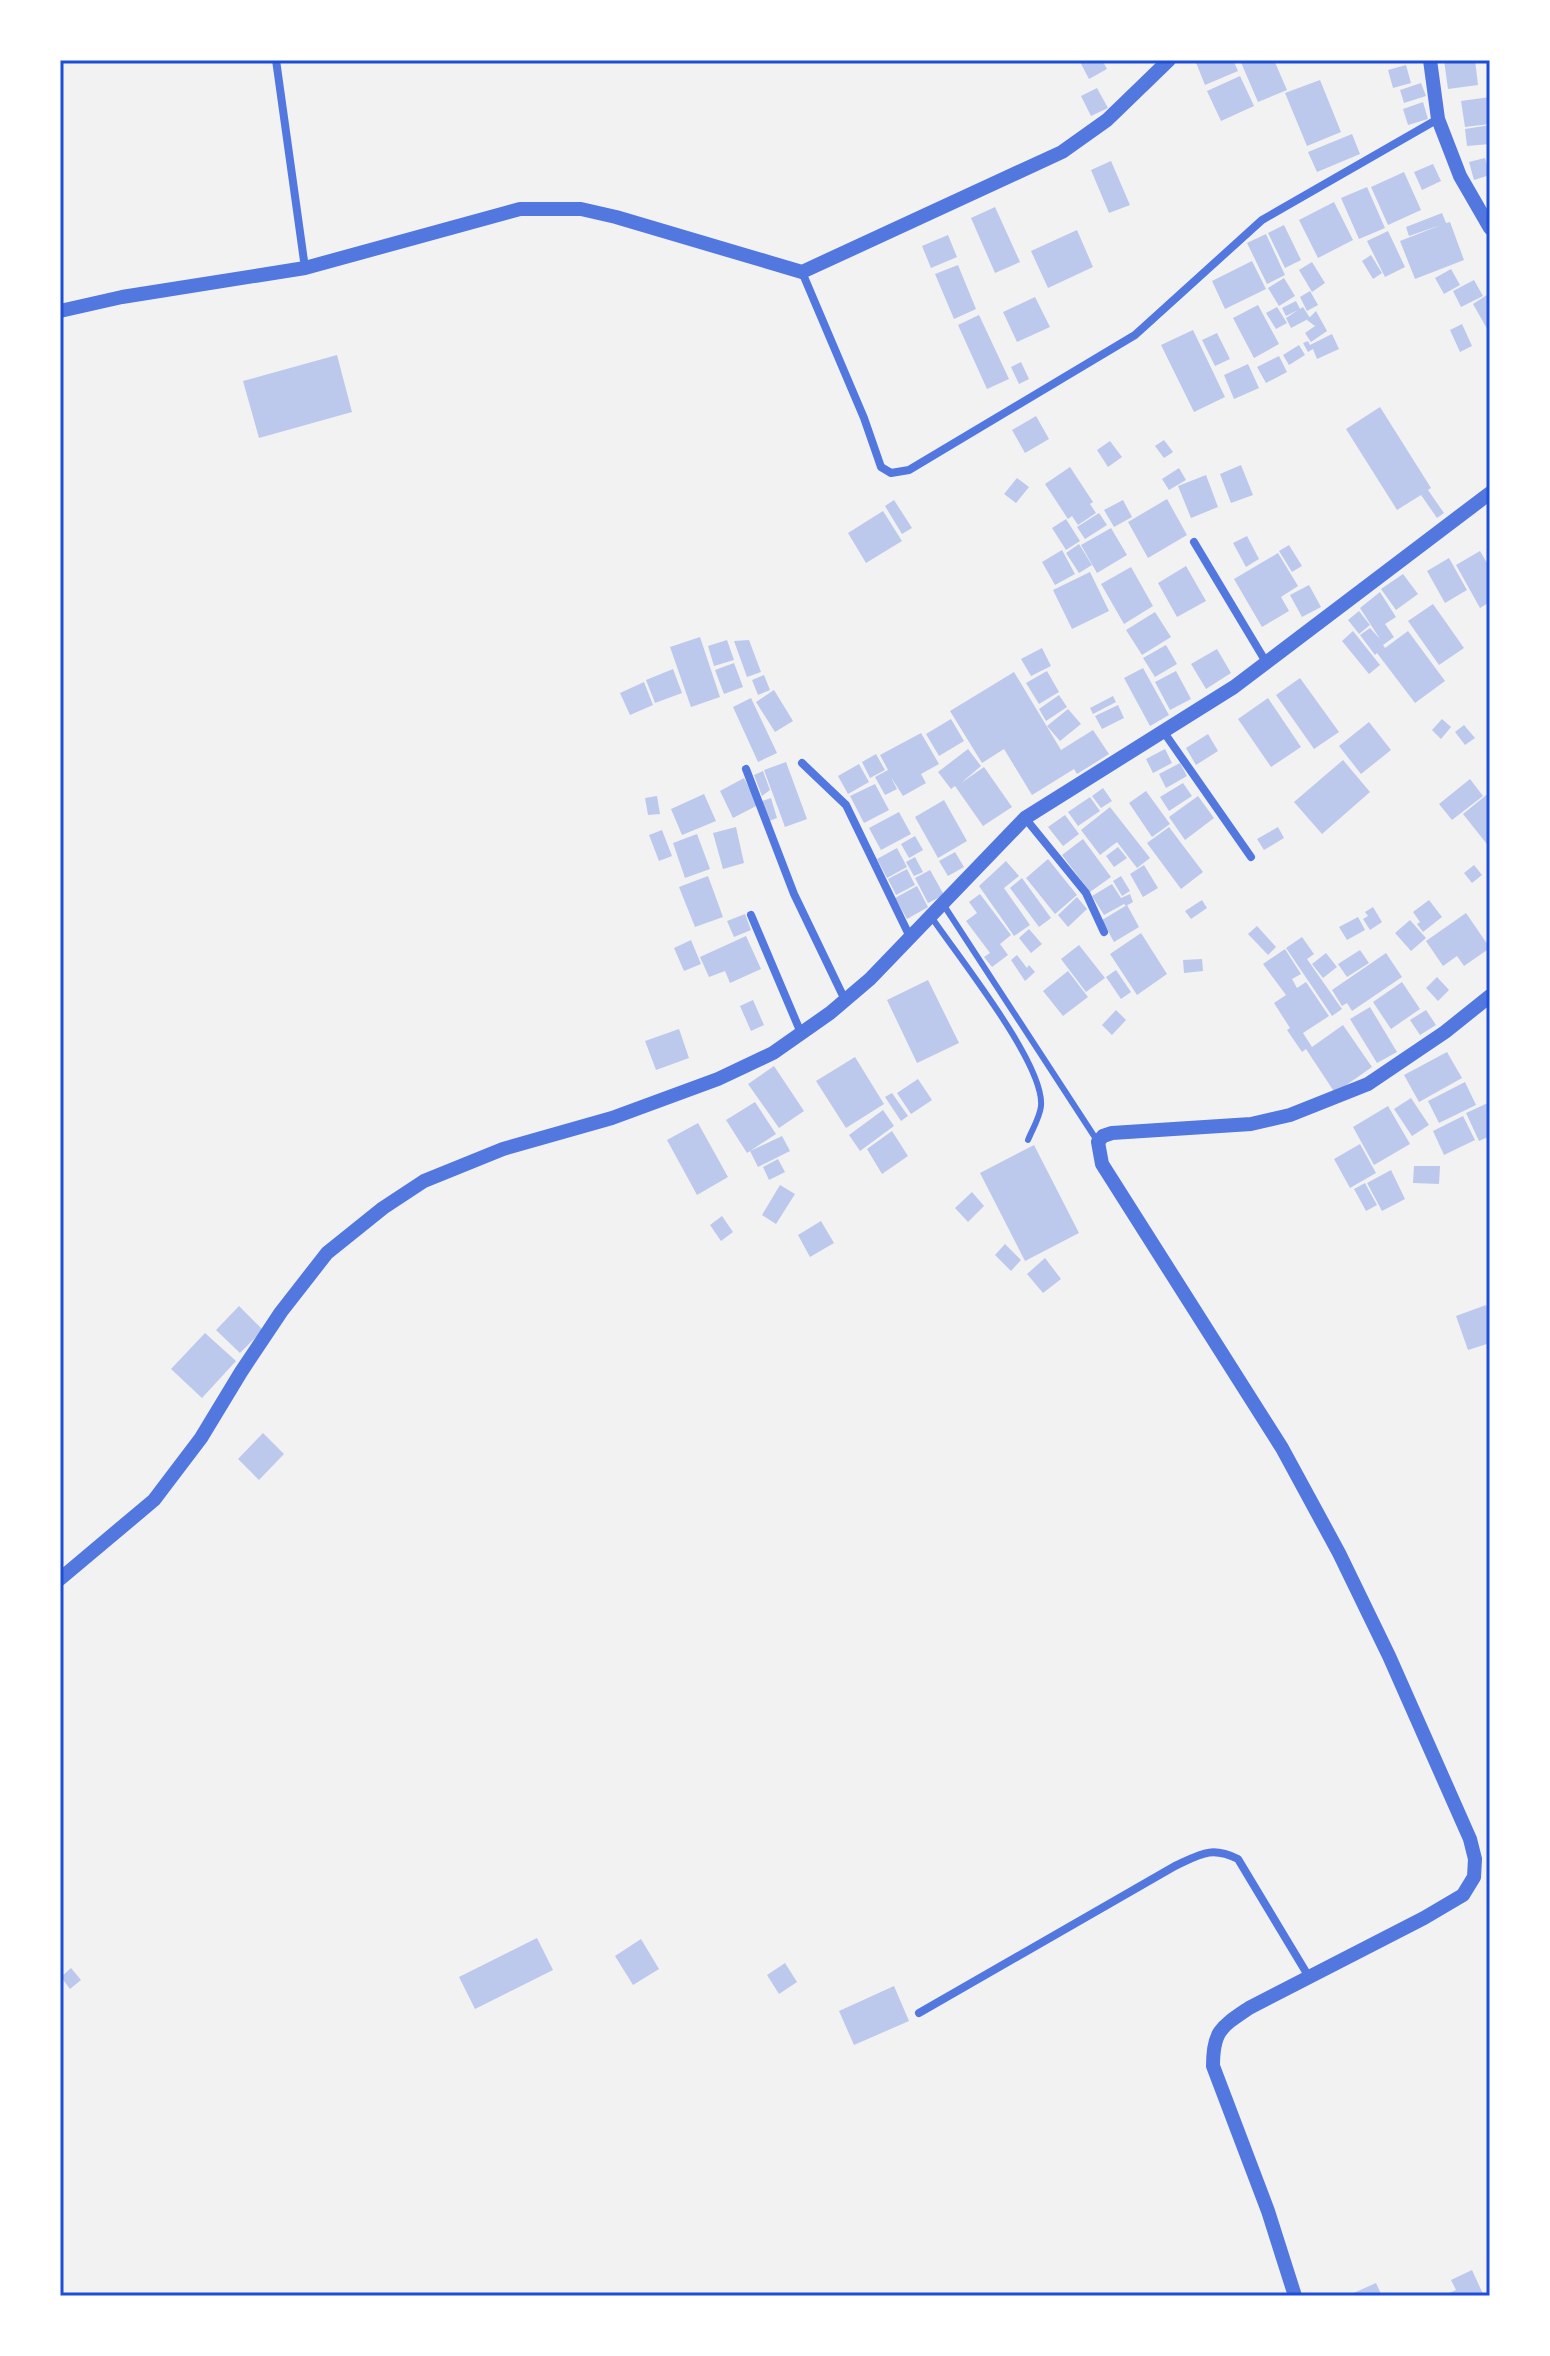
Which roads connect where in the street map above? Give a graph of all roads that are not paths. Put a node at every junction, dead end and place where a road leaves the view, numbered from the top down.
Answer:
1 (276, 60) edge
2 (1169, 60) edge
3 (1430, 60) edge
4 (1438, 119) junction
5 (1490, 228) edge
6 (305, 268) junction
7 (802, 272) junction
8 (60, 311) edge
9 (1490, 493) edge
10 (1194, 542) dead end
11 (1266, 662) junction
12 (1163, 731) junction
13 (802, 763) dead end
14 (746, 769) dead end
15 (1025, 818) junction
16 (1251, 857) dead end
17 (943, 904) junction
18 (751, 915) dead end
19 (930, 915) junction
20 (1104, 932) dead end
21 (910, 937) junction
22 (1490, 996) edge
23 (845, 1000) junction
24 (801, 1033) junction
25 (1028, 1140) dead end
26 (1098, 1142) junction
27 (61, 1576) edge
28 (1309, 1977) junction
29 (919, 2013) dead end
30 (1295, 2296) edge

1 - 6 street
2 - 7 street
3 - 4 street
4 - 5 street
4 - 7 street
6 - 7 street
6 - 8 street
9 - 11 street
10 - 11 street
11 - 12 street
12 - 15 street
12 - 16 street
13 - 21 street
14 - 23 street
15 - 17 street
15 - 20 street
17 - 19 street
17 - 26 lane
18 - 24 street
19 - 21 street
19 - 25 lane
21 - 23 street
22 - 26 street
23 - 24 street
24 - 27 street
26 - 28 street
28 - 29 street
28 - 30 street

